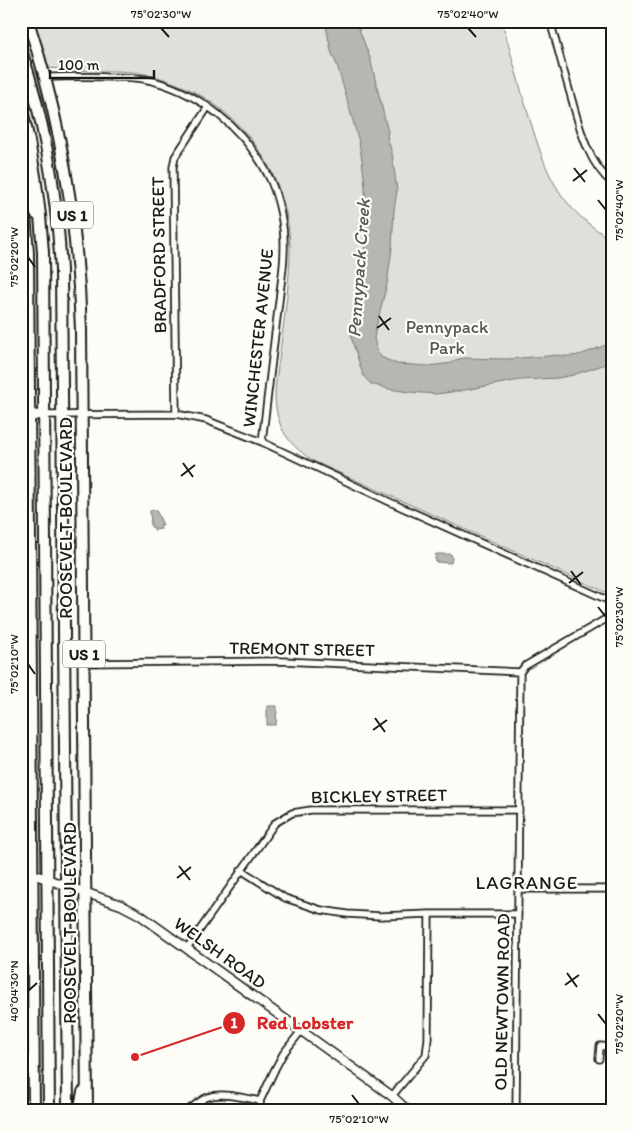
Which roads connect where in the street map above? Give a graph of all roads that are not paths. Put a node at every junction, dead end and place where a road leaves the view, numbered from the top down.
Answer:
1 (28, 21) edge
2 (550, 21) edge
3 (21, 50) edge
4 (45, 77) junction
5 (21, 105) edge
6 (208, 107) junction
7 (21, 170) edge
8 (21, 181) edge
9 (612, 183) edge
10 (42, 232) junction
11 (63, 414) junction
12 (82, 414) junction
13 (176, 414) junction
14 (25, 415) edge
15 (44, 415) junction
16 (262, 442) junction
17 (612, 602) edge
18 (612, 613) edge
19 (84, 663) junction
20 (520, 672) junction
21 (26, 711) edge
22 (519, 810) junction
23 (21, 870) edge
24 (241, 870) junction
25 (33, 874) junction
26 (48, 879) junction
27 (66, 886) junction
28 (518, 889) junction
29 (612, 889) edge
30 (86, 893) junction
31 (429, 914) junction
32 (518, 914) junction
33 (187, 948) junction
34 (301, 1030) junction
35 (612, 1047) edge
36 (49, 1048) junction
37 (599, 1059) dead end
38 (87, 1075) junction
39 (392, 1096) junction
40 (260, 1101) junction
41 (35, 1111) edge
42 (49, 1111) edge
43 (68, 1111) edge
44 (79, 1111) edge
45 (87, 1111) edge
46 (188, 1111) edge
47 (261, 1111) edge
48 (408, 1111) edge
49 (516, 1111) edge

1 - 4 highway, ROOSEVELT BOULEVARD / US 1
2 - 9 street
3 - 11 highway, ROOSEVELT BOULEVARD / US 1
4 - 6 street, WINCHESTER AVENUE
4 - 12 highway, ROOSEVELT BOULEVARD / US 1
5 - 10 highway, ROOSEVELT BOULEVARD / US 1
6 - 13 street, BRADFORD STREET
6 - 16 street, WINCHESTER AVENUE
7 - 10 highway
8 - 14 highway, ROOSEVELT BOULEVARD / US 1
10 - 15 highway, ROOSEVELT BOULEVARD / US 1
11 - 12 street
11 - 15 street
11 - 27 highway, ROOSEVELT BOULEVARD / US 1
12 - 13 street
12 - 19 highway, ROOSEVELT BOULEVARD / US 1
13 - 16 street
14 - 15 street
14 - 21 highway, ROOSEVELT BOULEVARD / US 1
15 - 26 highway, ROOSEVELT BOULEVARD / US 1
16 - 17 street, WINCHESTER AVENUE
18 - 20 street
19 - 20 street, TREMONT STREET
19 - 30 highway, ROOSEVELT BOULEVARD / US 1
20 - 22 street, OLD NEWTOWN ROAD
21 - 25 highway, ROOSEVELT BOULEVARD / US 1
22 - 24 street, BICKLEY STREET
22 - 28 street, OLD NEWTOWN ROAD
23 - 25 main road, WELSH ROAD
24 - 31 street
24 - 33 street, BICKLEY STREET
25 - 26 main road, WELSH ROAD
25 - 41 highway, ROOSEVELT BOULEVARD / US 1
26 - 27 main road, WELSH ROAD
26 - 36 highway, ROOSEVELT BOULEVARD / US 1
27 - 30 main road, WELSH ROAD
27 - 43 highway, ROOSEVELT BOULEVARD / US 1
28 - 29 street
28 - 32 street, OLD NEWTOWN ROAD
30 - 33 main road, WELSH ROAD
30 - 38 highway, ROOSEVELT BOULEVARD / US 1
31 - 32 street
31 - 39 street
32 - 49 street, OLD NEWTOWN ROAD
33 - 34 main road, WELSH ROAD
34 - 39 main road, WELSH ROAD
34 - 40 street
35 - 37 street
36 - 41 highway
36 - 42 highway, ROOSEVELT BOULEVARD / US 1
38 - 44 highway
38 - 45 highway, ROOSEVELT BOULEVARD / US 1
39 - 48 main road, WELSH ROAD
40 - 46 street
40 - 47 street

